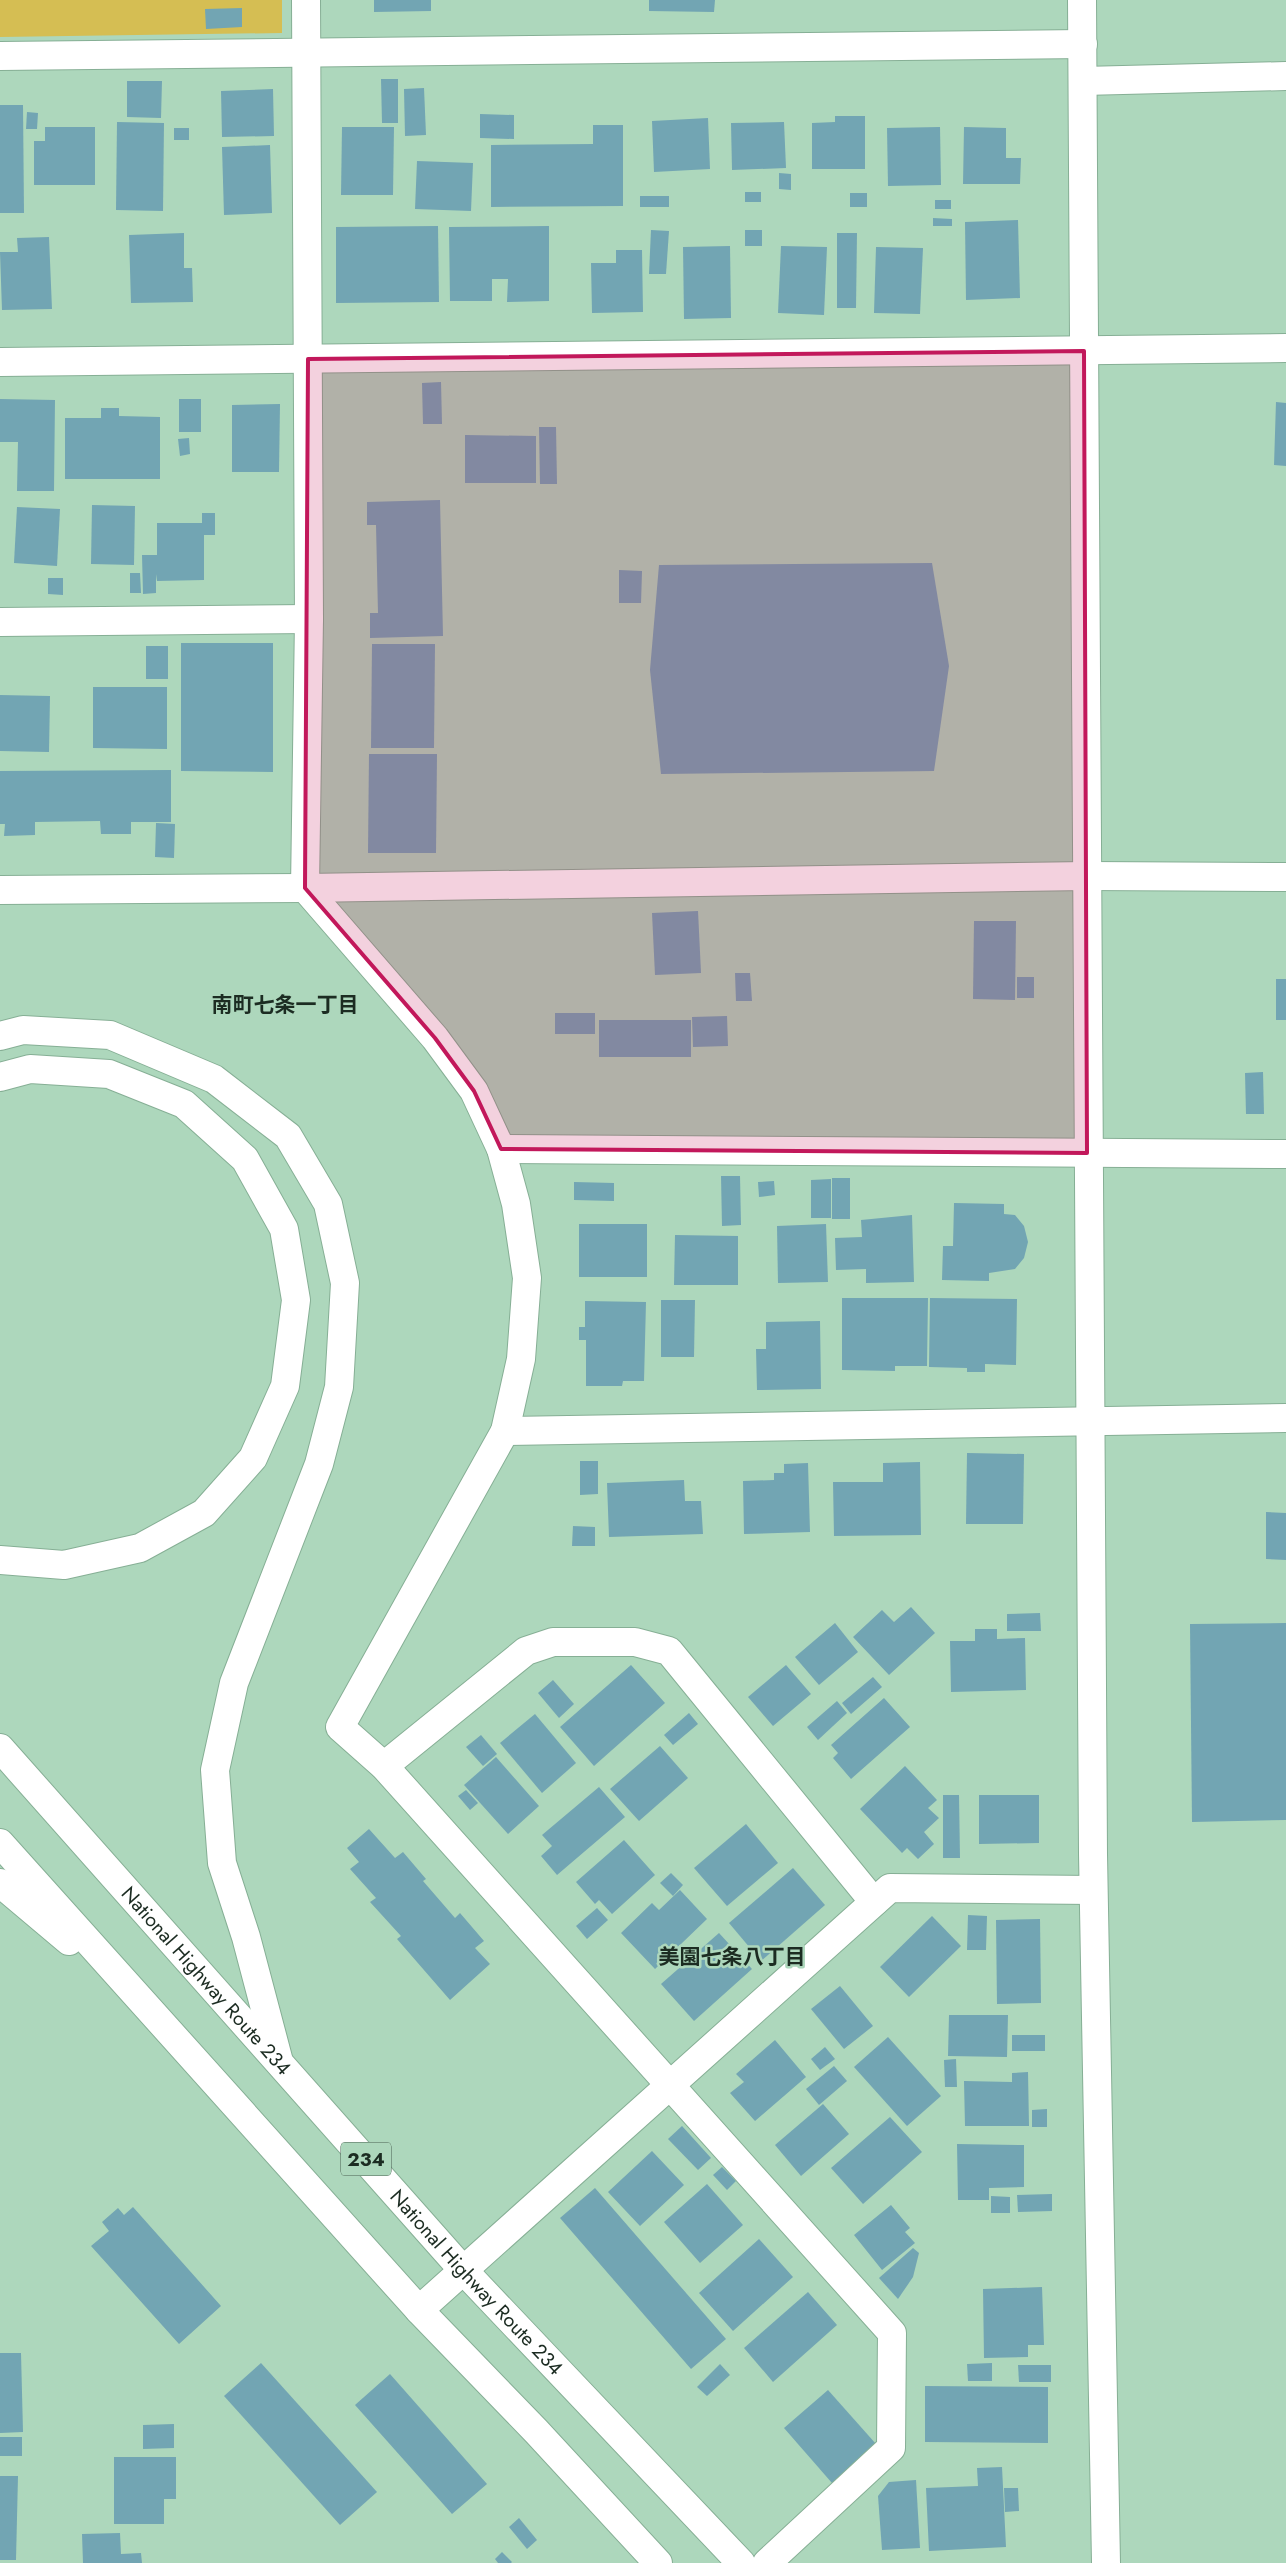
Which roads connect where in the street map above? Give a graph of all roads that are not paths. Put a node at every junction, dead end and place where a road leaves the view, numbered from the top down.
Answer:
1 (306, 0) edge
2 (1082, 0) edge
3 (1083, 44) junction
4 (306, 54) junction
5 (0, 56) edge
6 (1286, 76) edge
7 (1083, 80) junction
8 (1286, 348) edge
9 (1084, 351) junction
10 (308, 359) junction
11 (0, 362) edge
12 (309, 619) junction
13 (0, 622) edge
14 (1087, 876) junction
15 (1286, 877) edge
16 (305, 888) junction
17 (0, 890) edge
18 (0, 1036) edge
19 (0, 1077) edge
20 (501, 1150) junction
21 (1087, 1153) junction
22 (1286, 1154) edge
23 (1286, 1418) edge
24 (1089, 1420) junction
25 (505, 1431) junction
26 (0, 1560) edge
27 (0, 1748) edge
28 (384, 1766) junction
29 (0, 1843) edge
30 (0, 1883) edge
31 (1093, 1890) junction
32 (874, 1902) junction
33 (145, 2005) junction
34 (278, 2058) junction
35 (670, 2085) junction
36 (463, 2270) junction
37 (419, 2310) junction
38 (658, 2563) edge
39 (741, 2563) edge
40 (767, 2563) edge
41 (1106, 2563) edge

1 - 4 main road
2 - 3 main road
3 - 4 main road
3 - 7 main road
4 - 5 main road
4 - 10 main road
6 - 7 main road
7 - 9 main road
8 - 9 main road
9 - 10 main road
9 - 14 main road
10 - 11 main road
10 - 12 main road
12 - 13 main road
12 - 16 main road
14 - 15 main road
14 - 16 main road
14 - 21 main road
16 - 17 main road
16 - 20 main road
18 - 34 main road
19 - 26 main road
20 - 21 main road
20 - 25 main road
21 - 22 main road
21 - 24 main road
23 - 24 main road
24 - 25 main road
24 - 31 main road
25 - 28 main road
27 - 34 main road, National Highway Route 234 / 234
28 - 32 main road
28 - 35 main road
29 - 33 main road
30 - 33 main road
31 - 32 main road
31 - 41 main road
32 - 35 main road
33 - 37 main road
34 - 36 main road, National Highway Route 234 / 234
35 - 36 main road
35 - 40 main road
36 - 37 main road
36 - 39 main road, National Highway Route 234 / 234
37 - 38 main road

